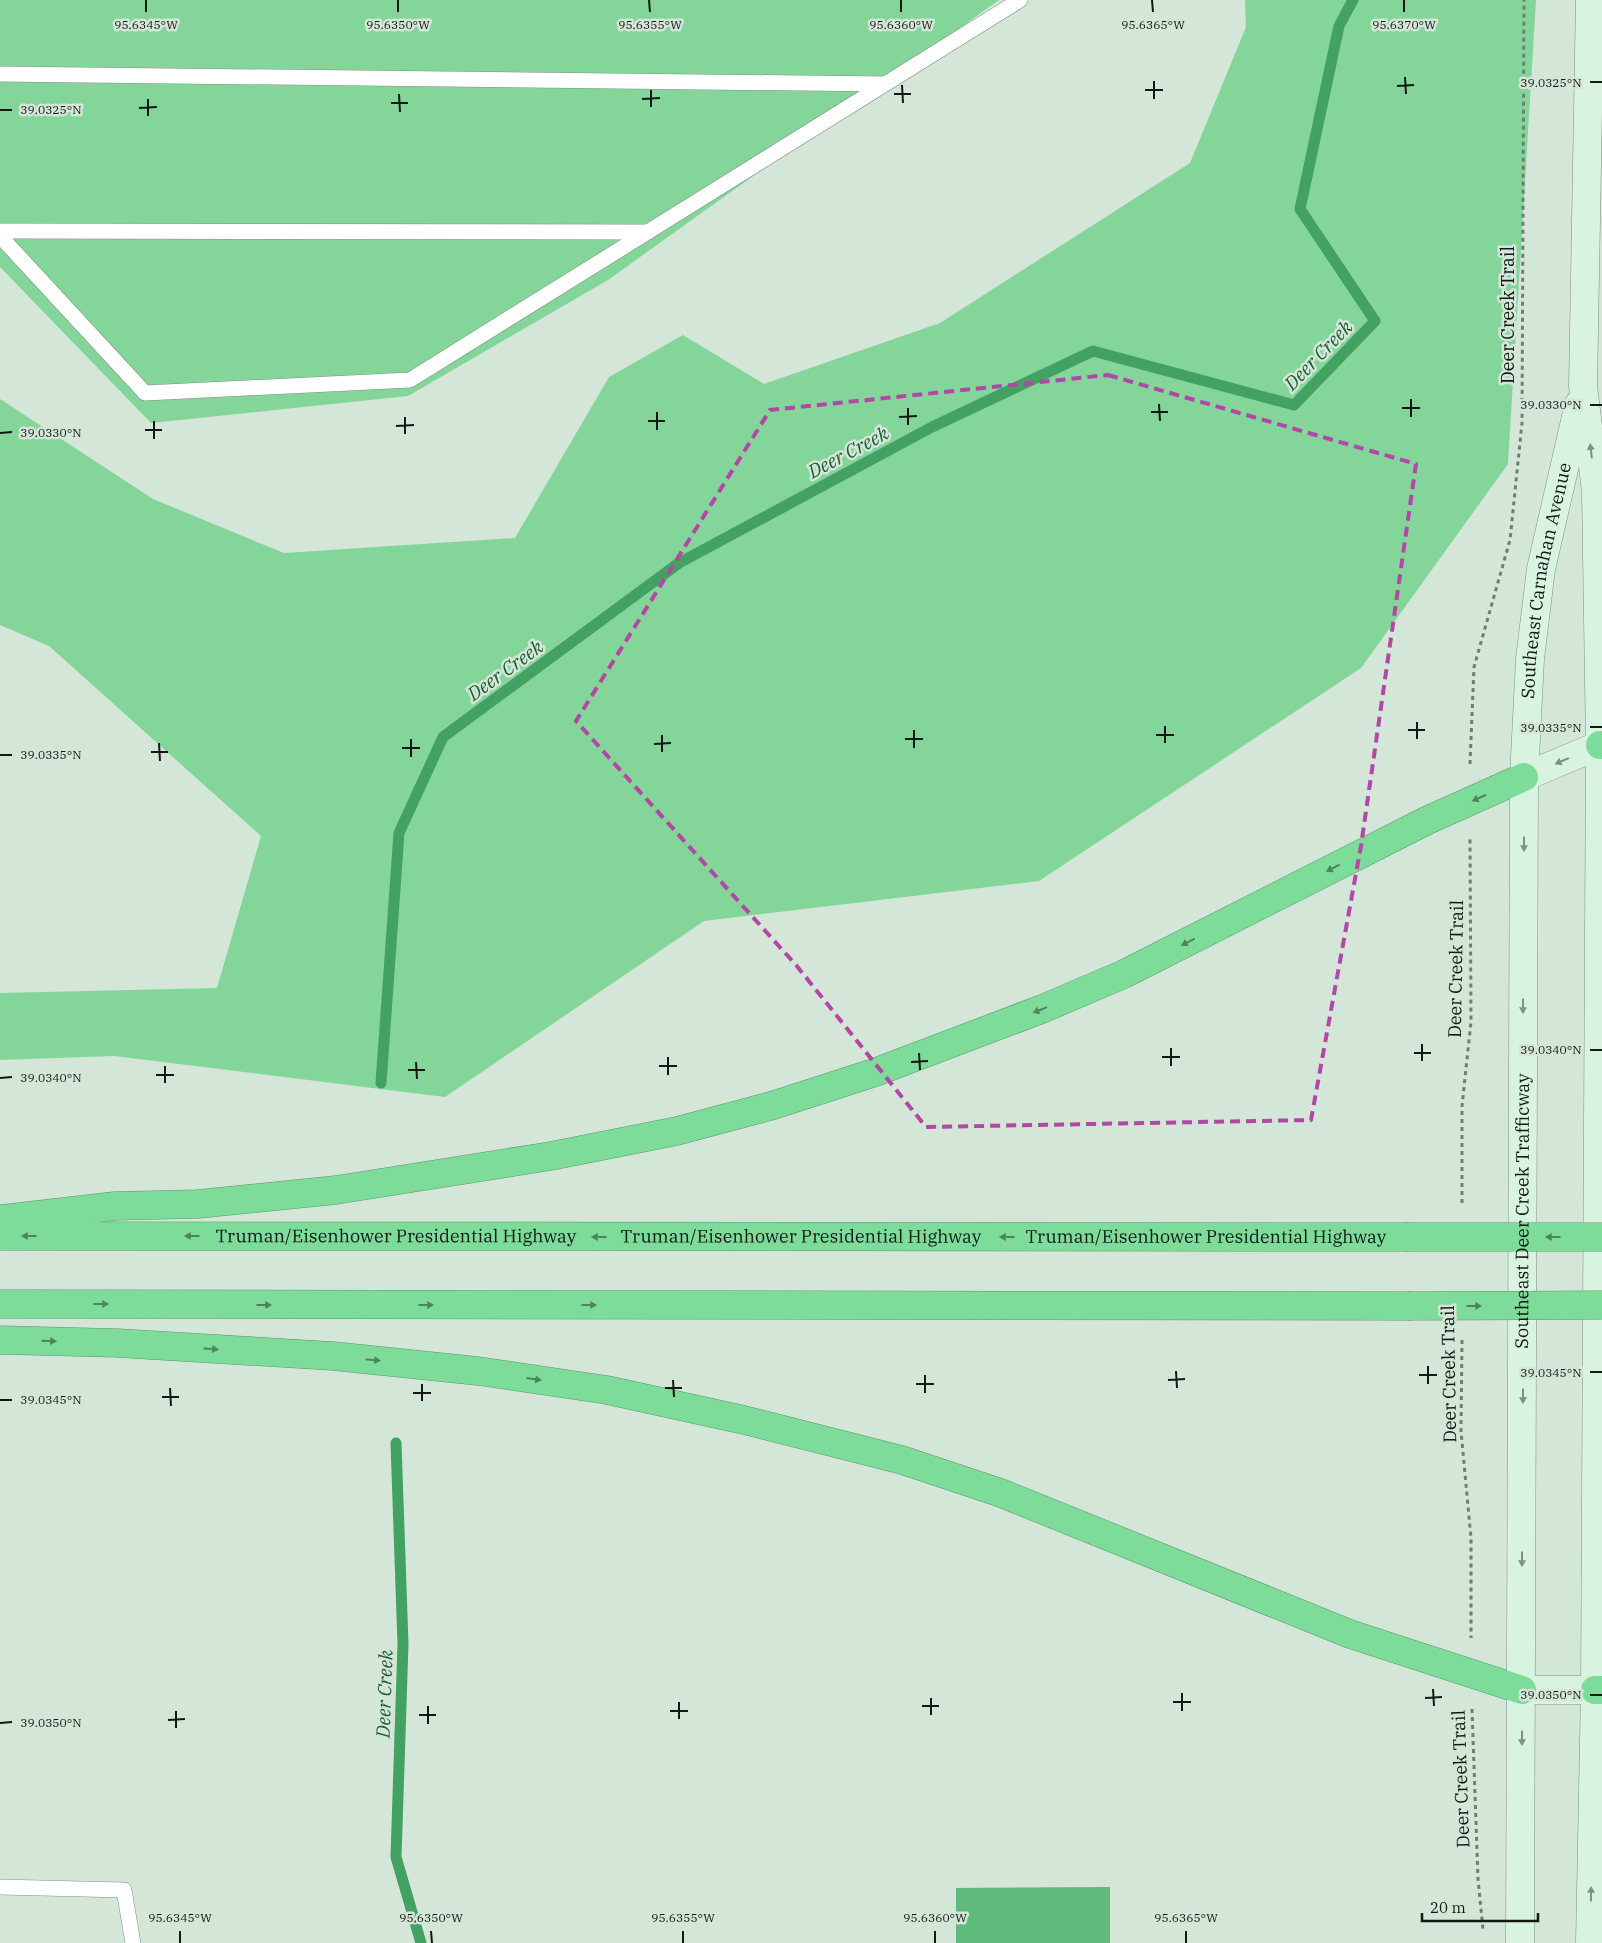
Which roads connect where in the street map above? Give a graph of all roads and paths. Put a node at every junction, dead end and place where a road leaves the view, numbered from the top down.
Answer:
1 (1020, 0) edge
2 (1524, 0) edge
3 (1590, 0) edge
4 (0, 74) edge
5 (885, 84) junction
6 (0, 231) edge
7 (648, 232) junction
8 (0, 236) edge
9 (1583, 386) junction
10 (1601, 745) edge
11 (1524, 778) junction
12 (1470, 802) junction
13 (1462, 1204) dead end
14 (0, 1218) edge
15 (0, 1236) edge
16 (1602, 1237) edge
17 (0, 1304) edge
18 (1602, 1305) edge
19 (1462, 1332) dead end
20 (0, 1340) edge
21 (1470, 1674) junction
22 (1522, 1690) junction
23 (1599, 1690) edge
24 (0, 1887) edge
25 (1484, 1934) dead end
26 (133, 1943) edge
27 (1520, 1943) edge
28 (1590, 1943) edge

1 - 5 lane
2 - 12 path, Deer Creek Trail
3 - 9 street, Southeast Carnahan Avenue
4 - 5 lane
5 - 7 lane
6 - 7 lane
7 - 8 lane
10 -> 9 street, Southeast Carnahan Avenue
9 - 11 street, Southeast Carnahan Avenue
10 -> 11 street
10 - 23 street
11 -> 12 highway
11 -> 22 street, Southeast Deer Creek Trafficway
12 - 13 path, Deer Creek Trail
12 -> 14 highway
16 -> 15 highway, Truman/Eisenhower Presidential Highway, bridge
17 -> 18 highway, bridge
19 - 21 path, Deer Creek Trail
20 -> 21 highway
21 - 22 highway
21 - 25 path, Deer Creek Trail
22 - 23 street
22 -> 27 street, Southeast Deer Creek Trafficway
28 -> 23 street
24 - 26 lane

